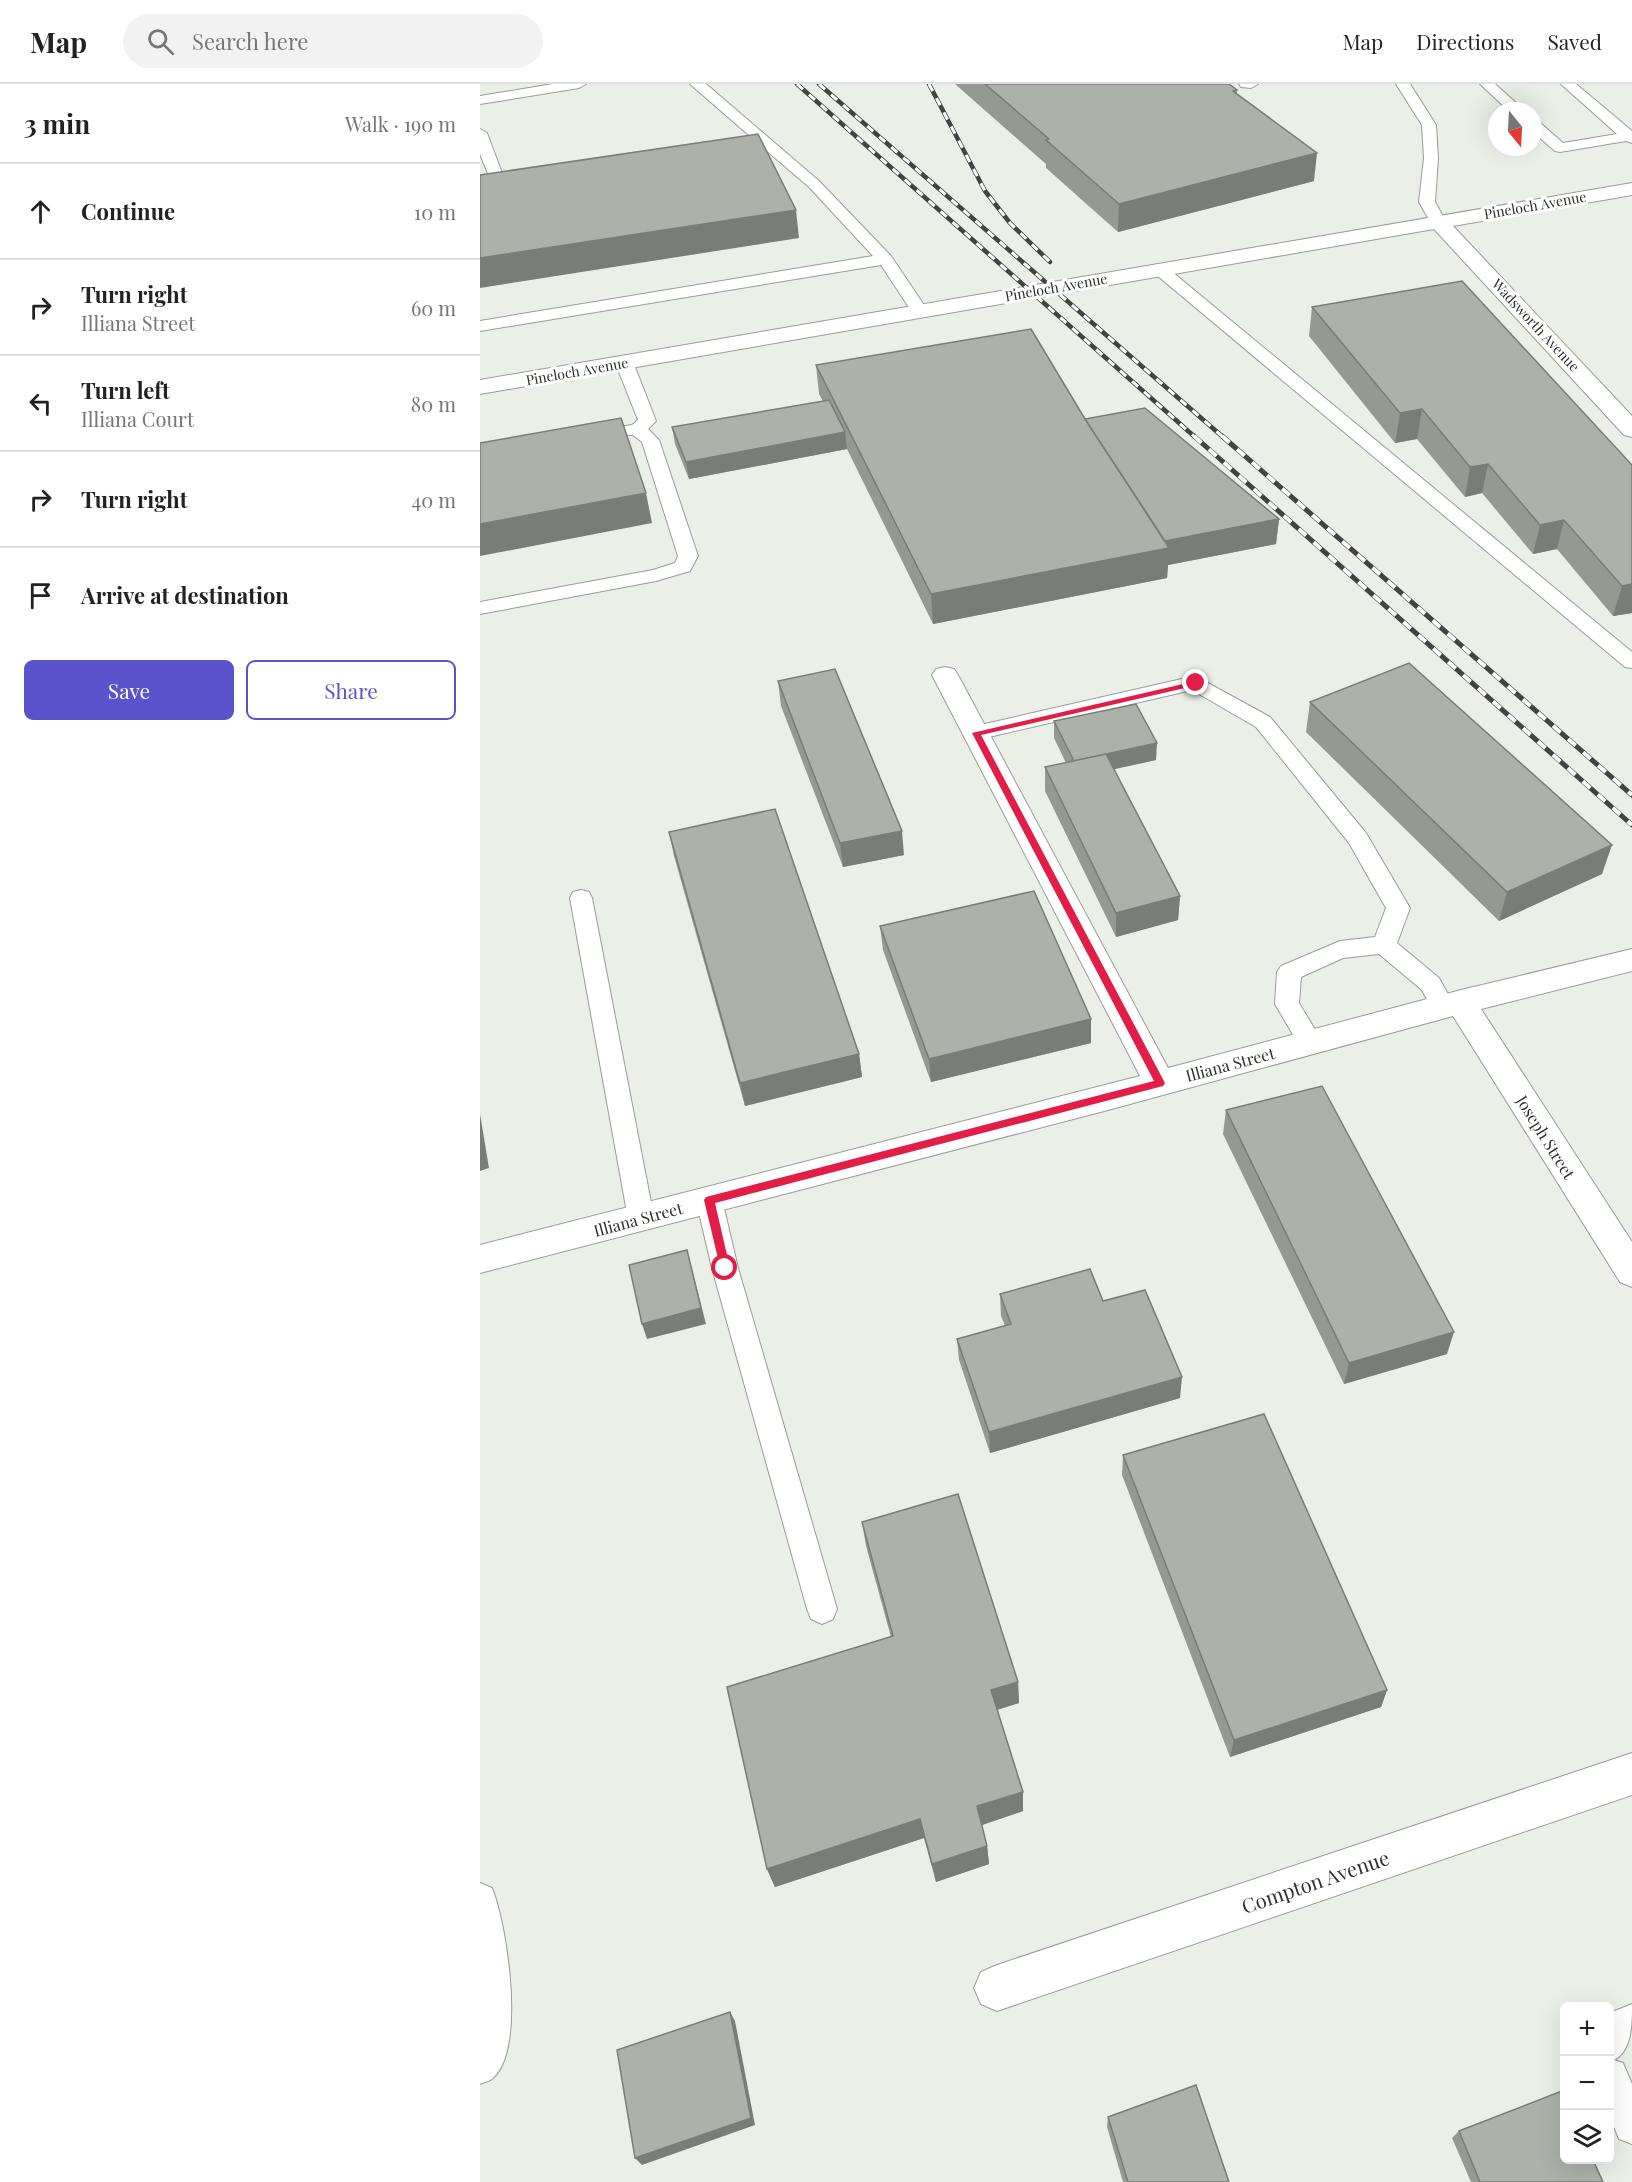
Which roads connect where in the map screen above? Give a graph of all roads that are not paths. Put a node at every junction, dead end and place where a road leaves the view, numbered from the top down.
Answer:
1 (579, 84) edge
2 (697, 84) edge
3 (1246, 84) edge
4 (1251, 84) edge
5 (1403, 84) edge
6 (1487, 84) edge
7 (1568, 84) edge
8 (480, 100) edge
9 (1508, 102) edge
10 (1542, 132) edge
11 (480, 133) edge
12 (1631, 137) edge
13 (763, 140) junction
14 (716, 147) edge
15 (542, 171) edge
16 (1632, 189) edge
17 (1438, 222) junction
18 (885, 259) junction
19 (1159, 269) junction
20 (920, 311) junction
21 (480, 326) edge
22 (624, 362) junction
23 (480, 387) edge
24 (637, 429) junction
25 (1632, 430) edge
26 (604, 435) edge
27 (480, 608) edge
28 (1632, 662) edge
29 (945, 675) dead end
30 (976, 733) junction
31 (581, 898) dead end
32 (1384, 945) junction
33 (1632, 960) edge
34 (1452, 1005) junction
35 (1311, 1042) junction
36 (1160, 1083) junction
37 (709, 1200) junction
38 (641, 1218) junction
39 (480, 1259) edge
40 (1632, 1272) edge
41 (822, 1609) dead end
42 (1632, 1774) edge
43 (480, 1900) edge
44 (997, 1988) dead end
45 (1632, 2022) edge
46 (1614, 2036) edge
47 (480, 2066) edge
48 (1614, 2085) edge
49 (1632, 2126) edge

1 - 8 lane
2 - 13 lane
3 - 4 lane
5 - 17 lane
6 - 9 lane
7 - 12 lane
10 - 12 lane
11 - 15 lane
13 - 14 lane
13 - 18 lane
16 - 17 street, Pineloch Avenue
17 - 19 street, Pineloch Avenue
17 - 25 street, Wadsworth Avenue
18 - 20 lane
18 - 21 lane
19 - 20 street, Pineloch Avenue
19 - 28 lane
20 - 22 street, Pineloch Avenue
22 - 23 street, Pineloch Avenue
22 - 24 lane
24 - 26 lane
24 - 27 lane
29 - 30 street
30 - 32 lane
30 - 36 street
31 - 38 lane
32 - 34 lane
32 - 35 lane
33 - 34 street, Illiana Street
34 - 35 street, Illiana Street
34 - 40 street, Joseph Street
35 - 36 street, Illiana Street
36 - 37 street, Illiana Street
37 - 38 street, Illiana Street
37 - 41 lane
38 - 39 street, Illiana Street
42 - 44 street, Compton Avenue
43 - 47 lane
45 - 46 lane
48 - 49 lane

